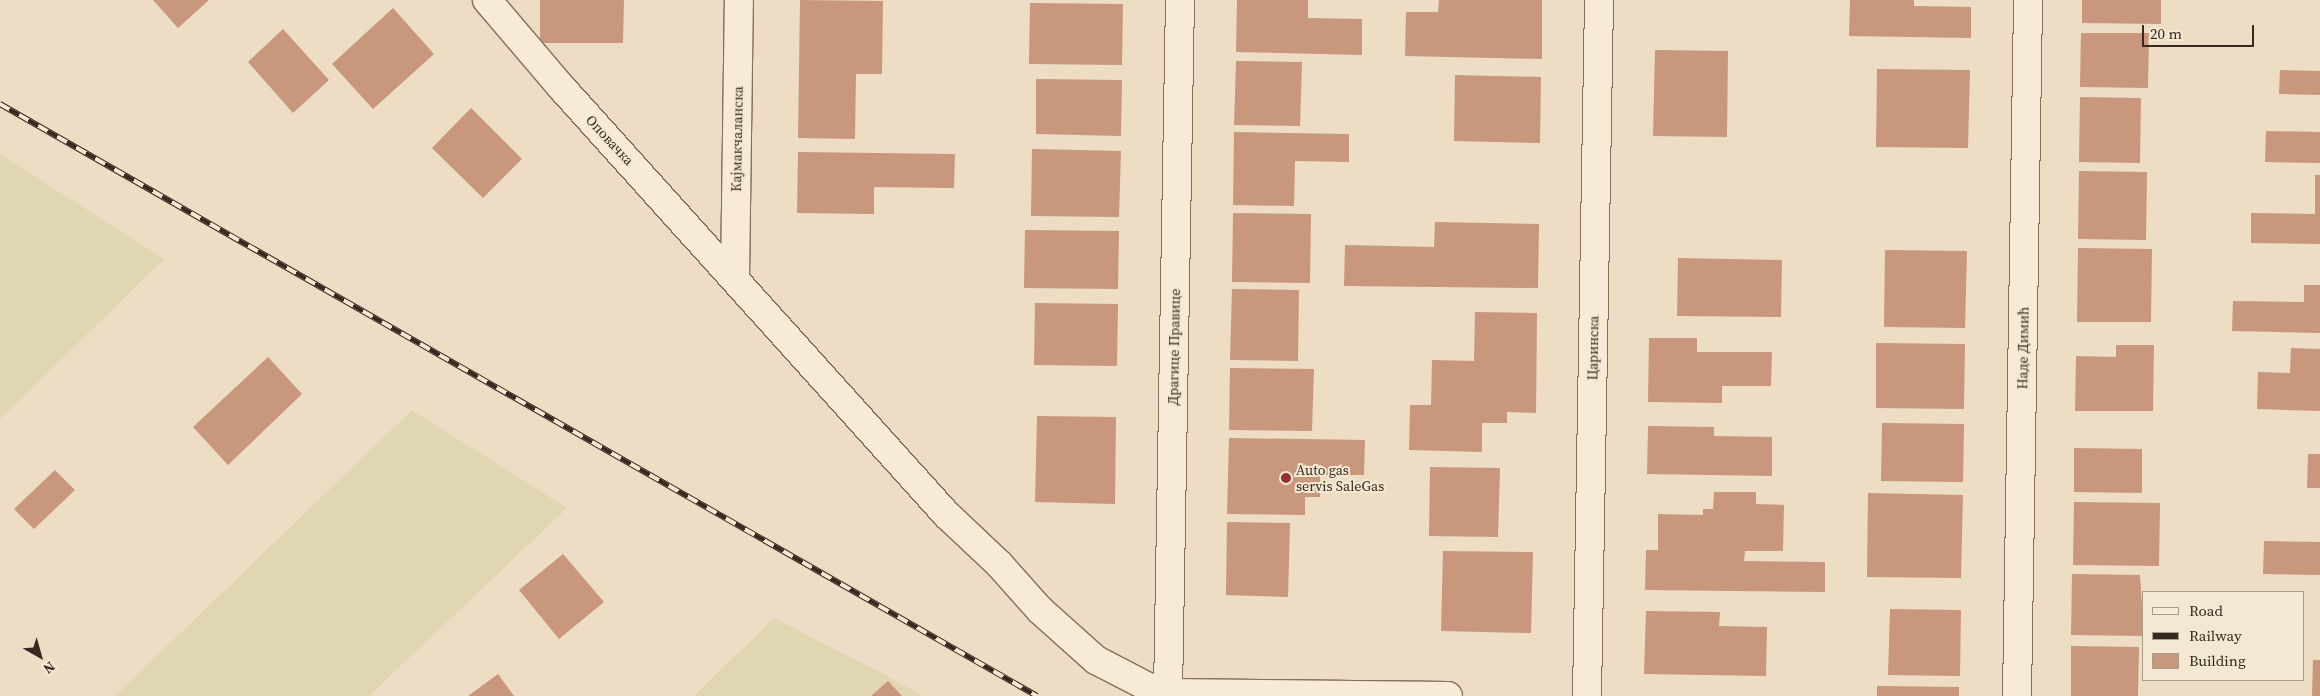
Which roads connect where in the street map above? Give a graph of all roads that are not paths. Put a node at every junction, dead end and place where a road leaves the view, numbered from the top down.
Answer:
1 (488, 0) edge
2 (739, 0) edge
3 (1180, 0) edge
4 (1599, 0) edge
5 (2028, 0) edge
6 (735, 278) junction
7 (1168, 693) junction
8 (1448, 696) edge
9 (1587, 696) edge
10 (2017, 696) edge

1 - 6 street, Оповачка
2 - 6 street, Кајмакчаланска
3 - 7 street, Драгице Правице
4 - 9 street, Царинска
5 - 10 street, Наде Димић
6 - 7 street, Оповачка
7 - 8 street, Оповачка

